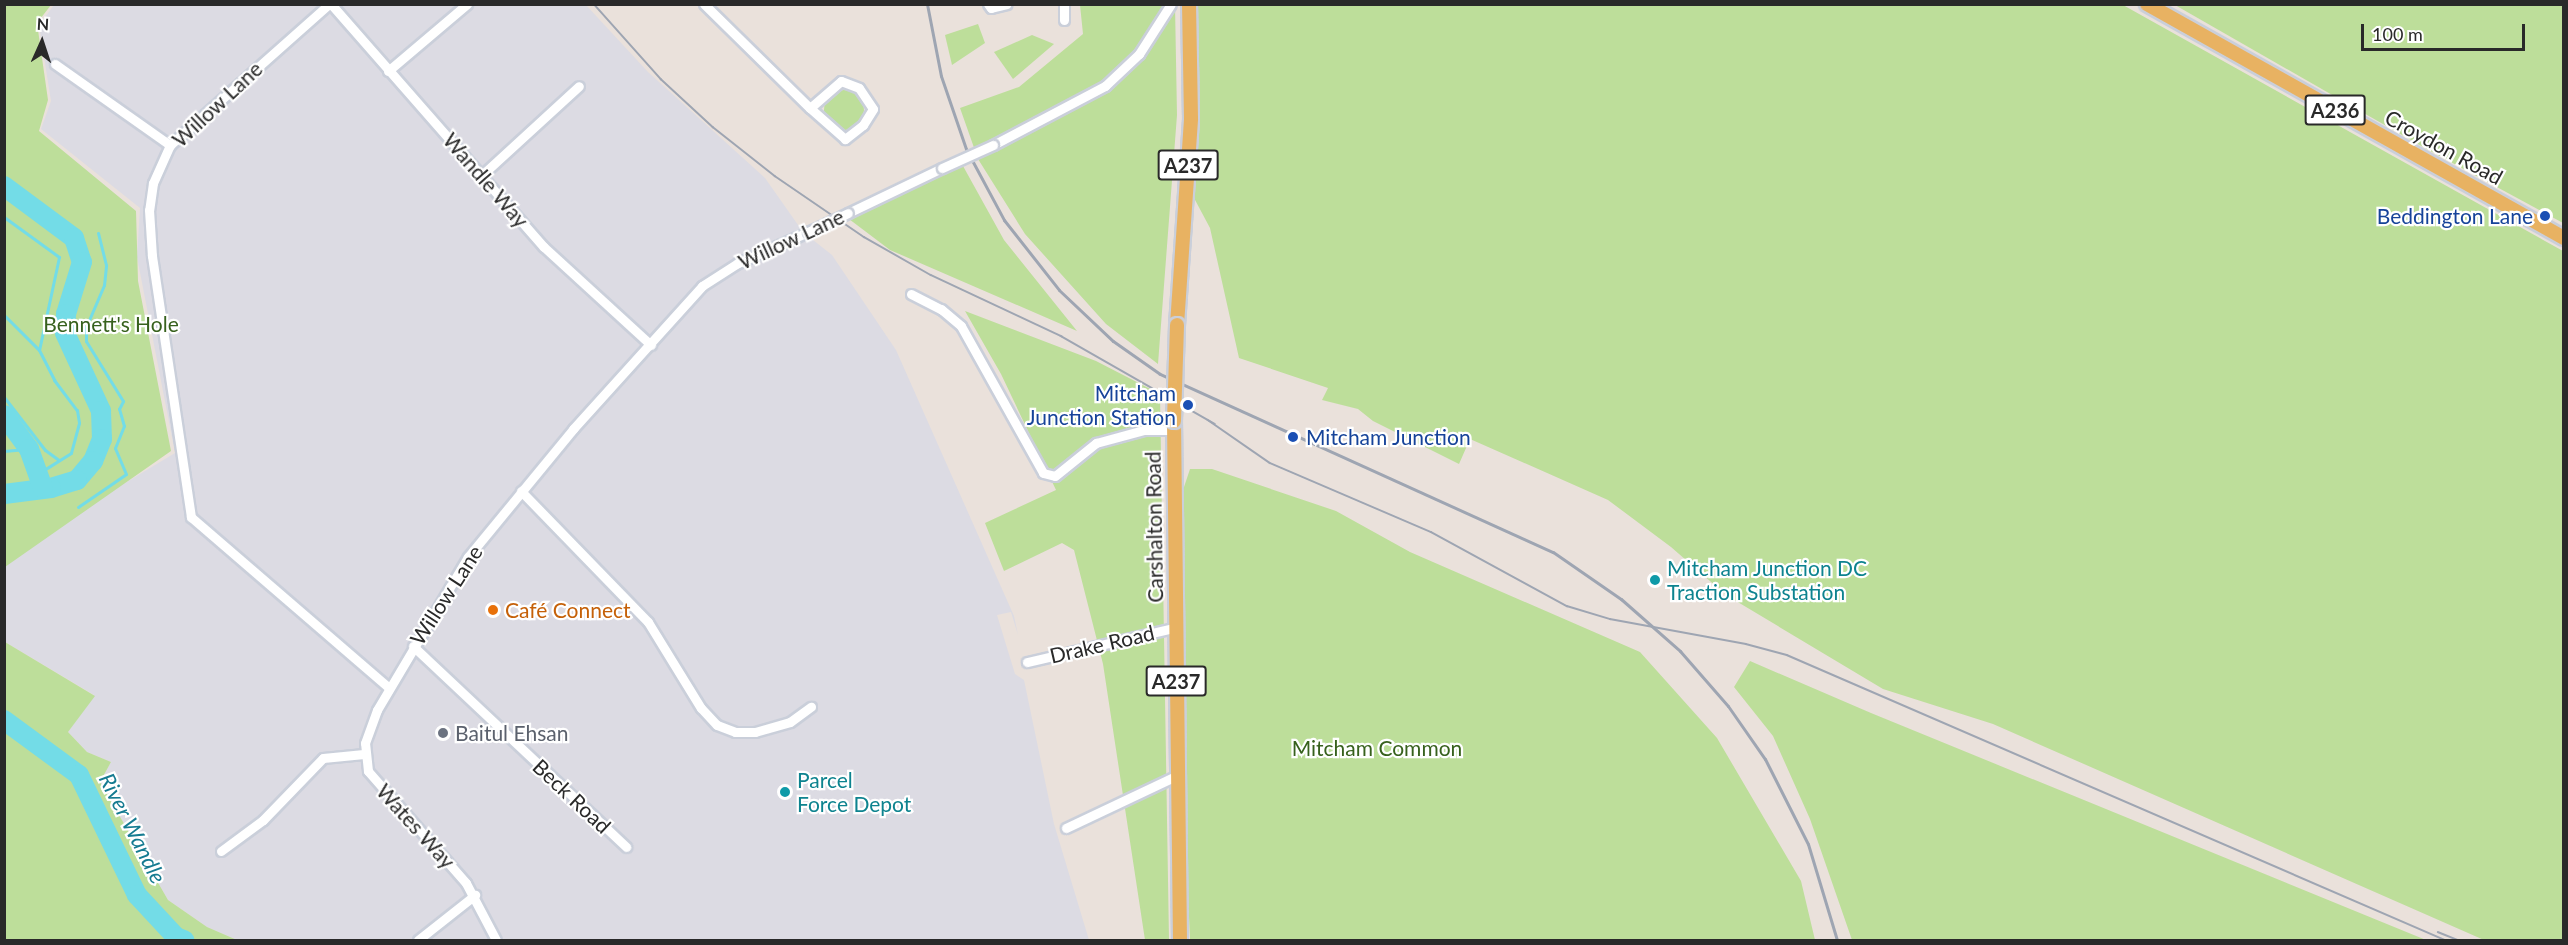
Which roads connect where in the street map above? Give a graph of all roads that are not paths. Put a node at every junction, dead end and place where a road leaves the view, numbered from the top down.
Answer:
1 (330, 4) edge
2 (467, 4) edge
3 (704, 4) edge
4 (988, 4) edge
5 (1006, 4) edge
6 (1064, 4) edge
7 (1171, 4) edge
8 (1189, 4) edge
9 (2148, 4) edge
10 (1064, 20) dead end
11 (54, 64) dead end
12 (388, 71) junction
13 (579, 86) dead end
14 (810, 108) junction
15 (170, 145) junction
16 (483, 174) junction
17 (2564, 238) edge
18 (910, 294) dead end
19 (651, 345) junction
20 (1174, 425) junction
21 (521, 491) junction
22 (1177, 627) junction
23 (413, 646) junction
24 (1026, 662) dead end
25 (387, 686) junction
26 (811, 707) dead end
27 (364, 754) junction
28 (1176, 776) junction
29 (1066, 828) dead end
30 (626, 847) dead end
31 (221, 851) dead end
32 (475, 895) junction
33 (418, 940) edge
34 (496, 940) edge
35 (1180, 940) edge

1 - 12 street, Wandle Way
1 - 15 street, Willow Lane
2 - 12 street
3 - 14 street
4 - 5 street
6 - 10 street
7 - 19 street, Willow Lane, bridge
8 - 20 main road, Carshalton Road / A237, bridge
9 - 17 main road, Croydon Road / A236
11 - 15 street
12 - 16 street, Wandle Way
13 - 16 street
14 - 14 street
15 - 25 street, Willow Lane
16 - 19 street, Wandle Way
18 - 20 street
19 - 21 street, Willow Lane
20 - 22 main road, Carshalton Road / A237
21 - 23 street, Willow Lane
21 - 26 street
22 - 24 street, Drake Road
22 - 28 main road, Carshalton Road / A237
23 - 25 street, Willow Lane
23 - 30 street, Beck Road
25 - 27 street
27 - 31 street
27 - 32 street, Wates Way
28 - 29 street
28 - 35 main road, Carshalton Road / A237
32 - 33 street
32 - 34 street, Wates Way

